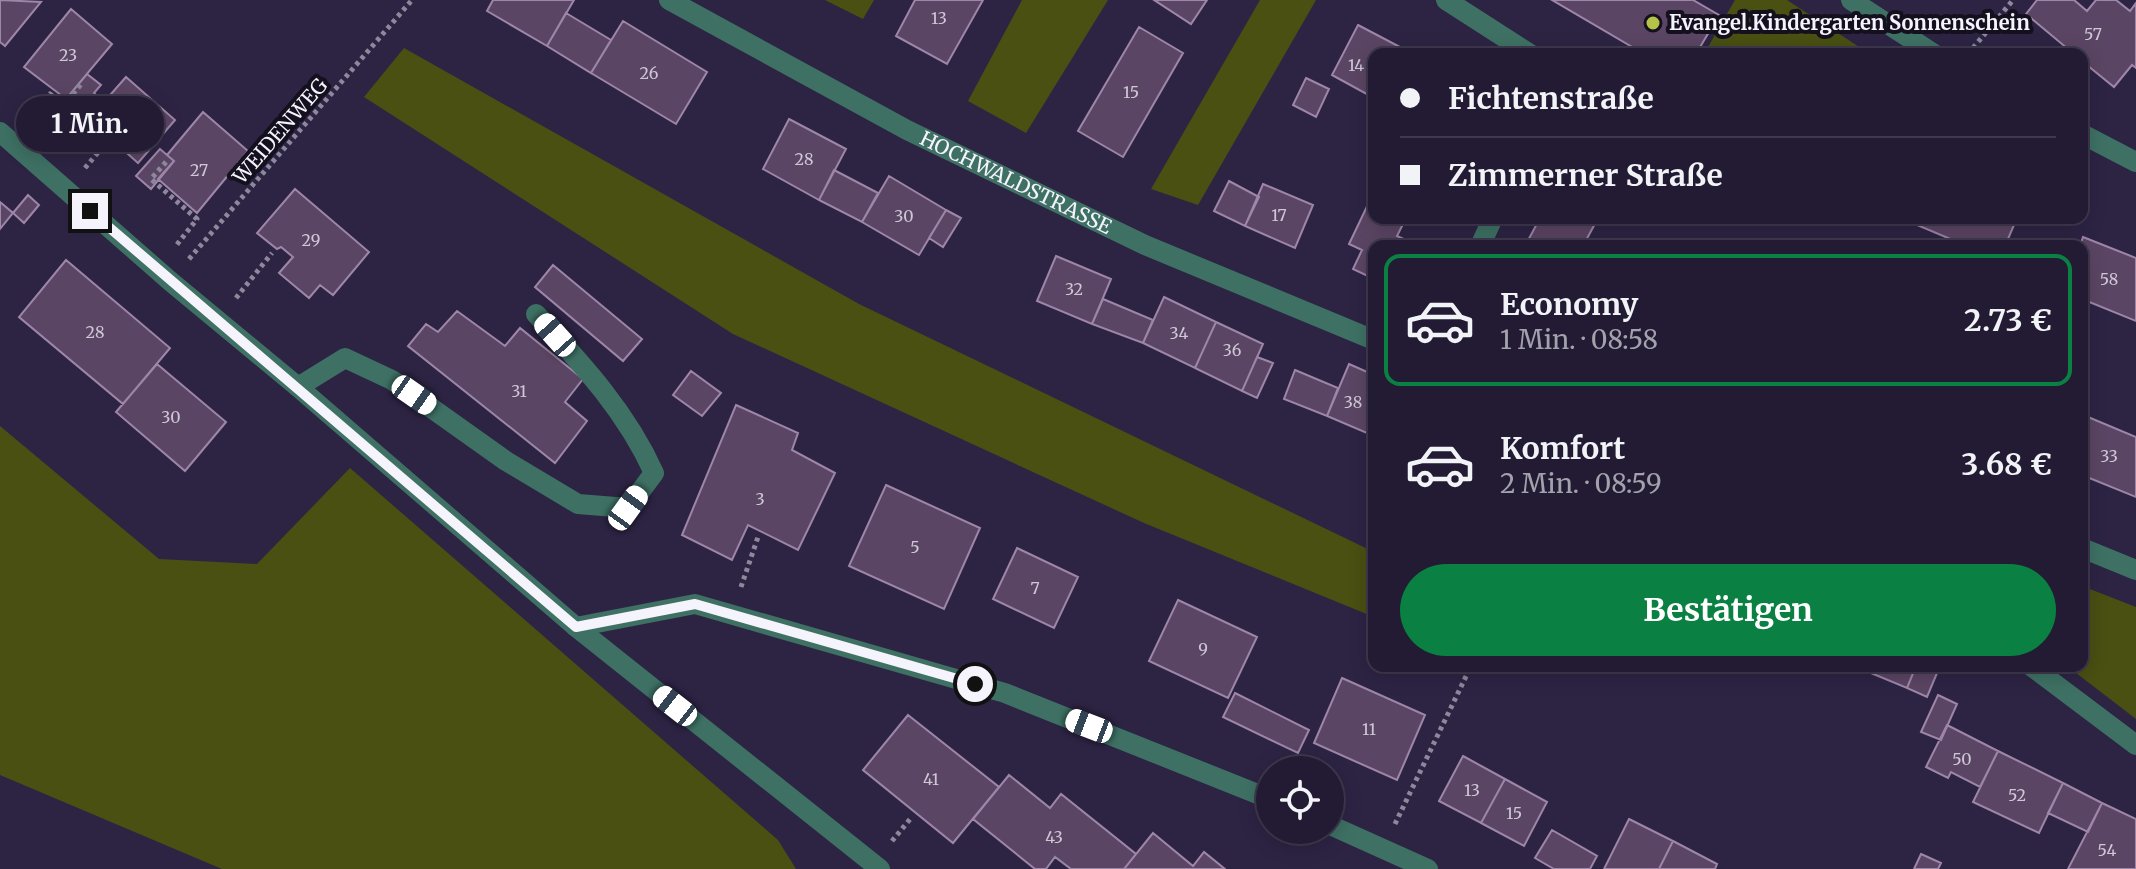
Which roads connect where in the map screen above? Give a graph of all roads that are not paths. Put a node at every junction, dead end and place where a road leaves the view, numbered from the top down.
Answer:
1 (669, 0) edge
2 (1446, 0) edge
3 (1851, 0) edge
4 (1521, 48) edge
5 (1925, 48) edge
6 (6, 137) edge
7 (2088, 137) edge
8 (2136, 162) edge
9 (536, 314) dead end
10 (1368, 338) edge
11 (298, 387) junction
12 (2088, 550) edge
13 (2136, 570) edge
14 (576, 627) junction
15 (2039, 672) edge
16 (2136, 745) edge
17 (1256, 793) edge
18 (1344, 831) edge
19 (880, 869) edge
20 (1428, 869) edge

1 - 10 street, HOCHWALDSTRASSE
2 - 4 street
3 - 5 street
6 - 11 street
7 - 8 street
9 - 11 street
11 - 14 street
12 - 13 street
14 - 17 street
14 - 19 street
15 - 16 street
18 - 20 street

